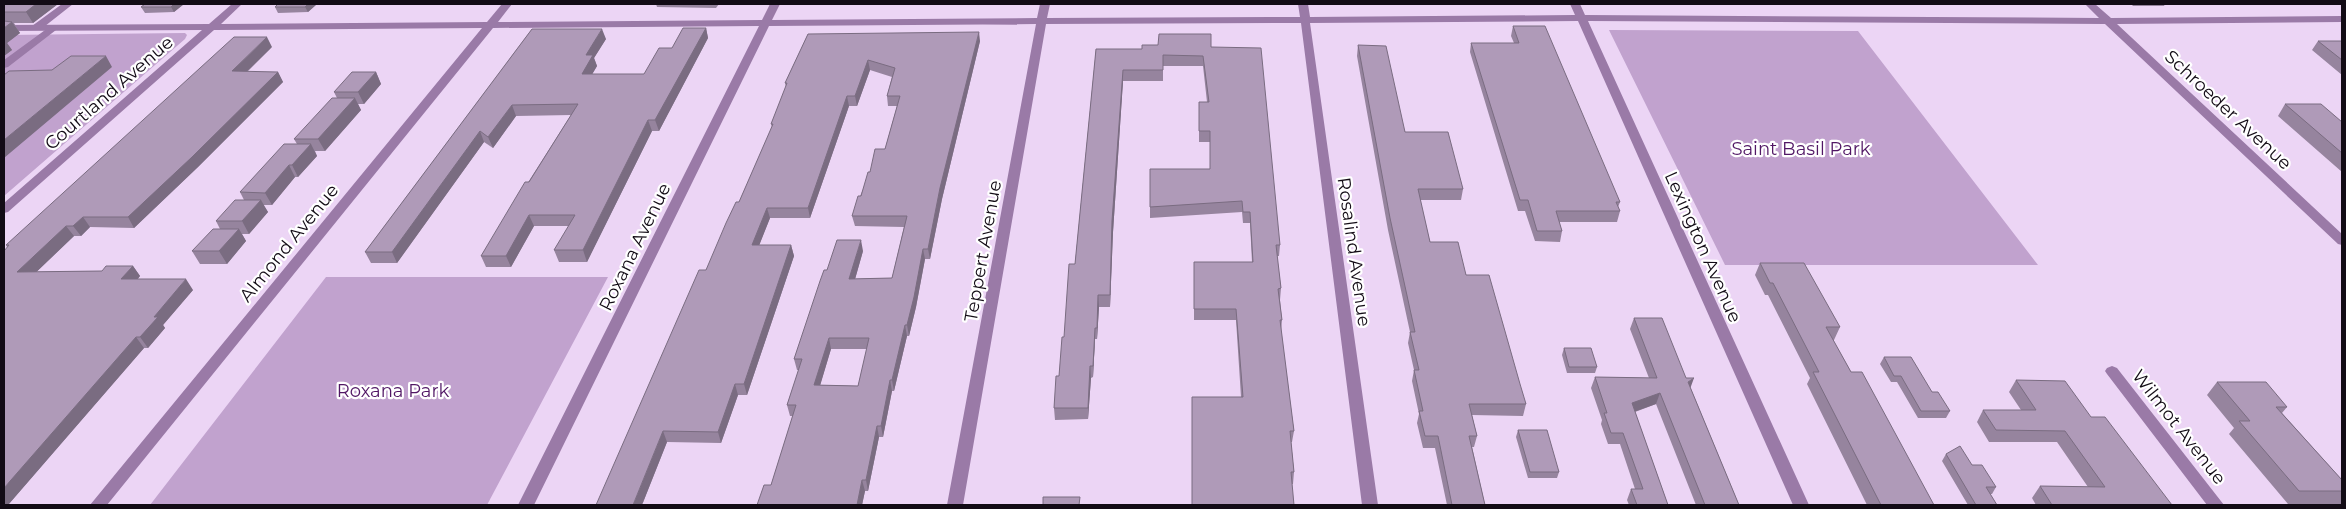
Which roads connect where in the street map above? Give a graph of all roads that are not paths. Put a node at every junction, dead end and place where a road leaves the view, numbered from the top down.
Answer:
1 (68, 4) edge
2 (237, 4) edge
3 (506, 4) edge
4 (775, 4) edge
5 (1045, 4) edge
6 (1303, 4) edge
7 (1575, 4) edge
8 (2090, 4) edge
9 (1581, 18) junction
10 (1305, 19) junction
11 (2342, 19) edge
12 (2108, 21) junction
13 (1042, 22) junction
14 (766, 23) junction
15 (489, 25) junction
16 (211, 27) junction
17 (4, 28) edge
18 (36, 28) junction
19 (52, 28) junction
20 (4, 64) edge
21 (4, 209) edge
22 (2342, 241) edge
23 (2112, 371) dead end
24 (98, 505) edge
25 (526, 505) edge
26 (955, 505) edge
27 (1370, 505) edge
28 (1801, 505) edge
29 (2216, 505) edge

1 - 18 street
2 - 16 street, Courtland Avenue
3 - 15 street, Almond Avenue
4 - 14 street, Roxana Avenue
5 - 13 street, Teppert Avenue
6 - 10 street, Rosalind Avenue
7 - 9 street, Lexington Avenue
8 - 12 street, Schroeder Avenue
9 - 10 street
9 - 12 street
9 - 28 street, Lexington Avenue
10 - 13 street
10 - 27 street, Rosalind Avenue
11 - 12 street
12 - 22 street, Schroeder Avenue
13 - 14 street
13 - 26 street, Teppert Avenue
14 - 15 street
14 - 25 street, Roxana Avenue
15 - 16 street
15 - 24 street, Almond Avenue
16 - 19 street
16 - 21 street, Courtland Avenue
17 - 18 street
18 - 19 street
19 - 20 street
23 - 29 street, Wilmot Avenue

